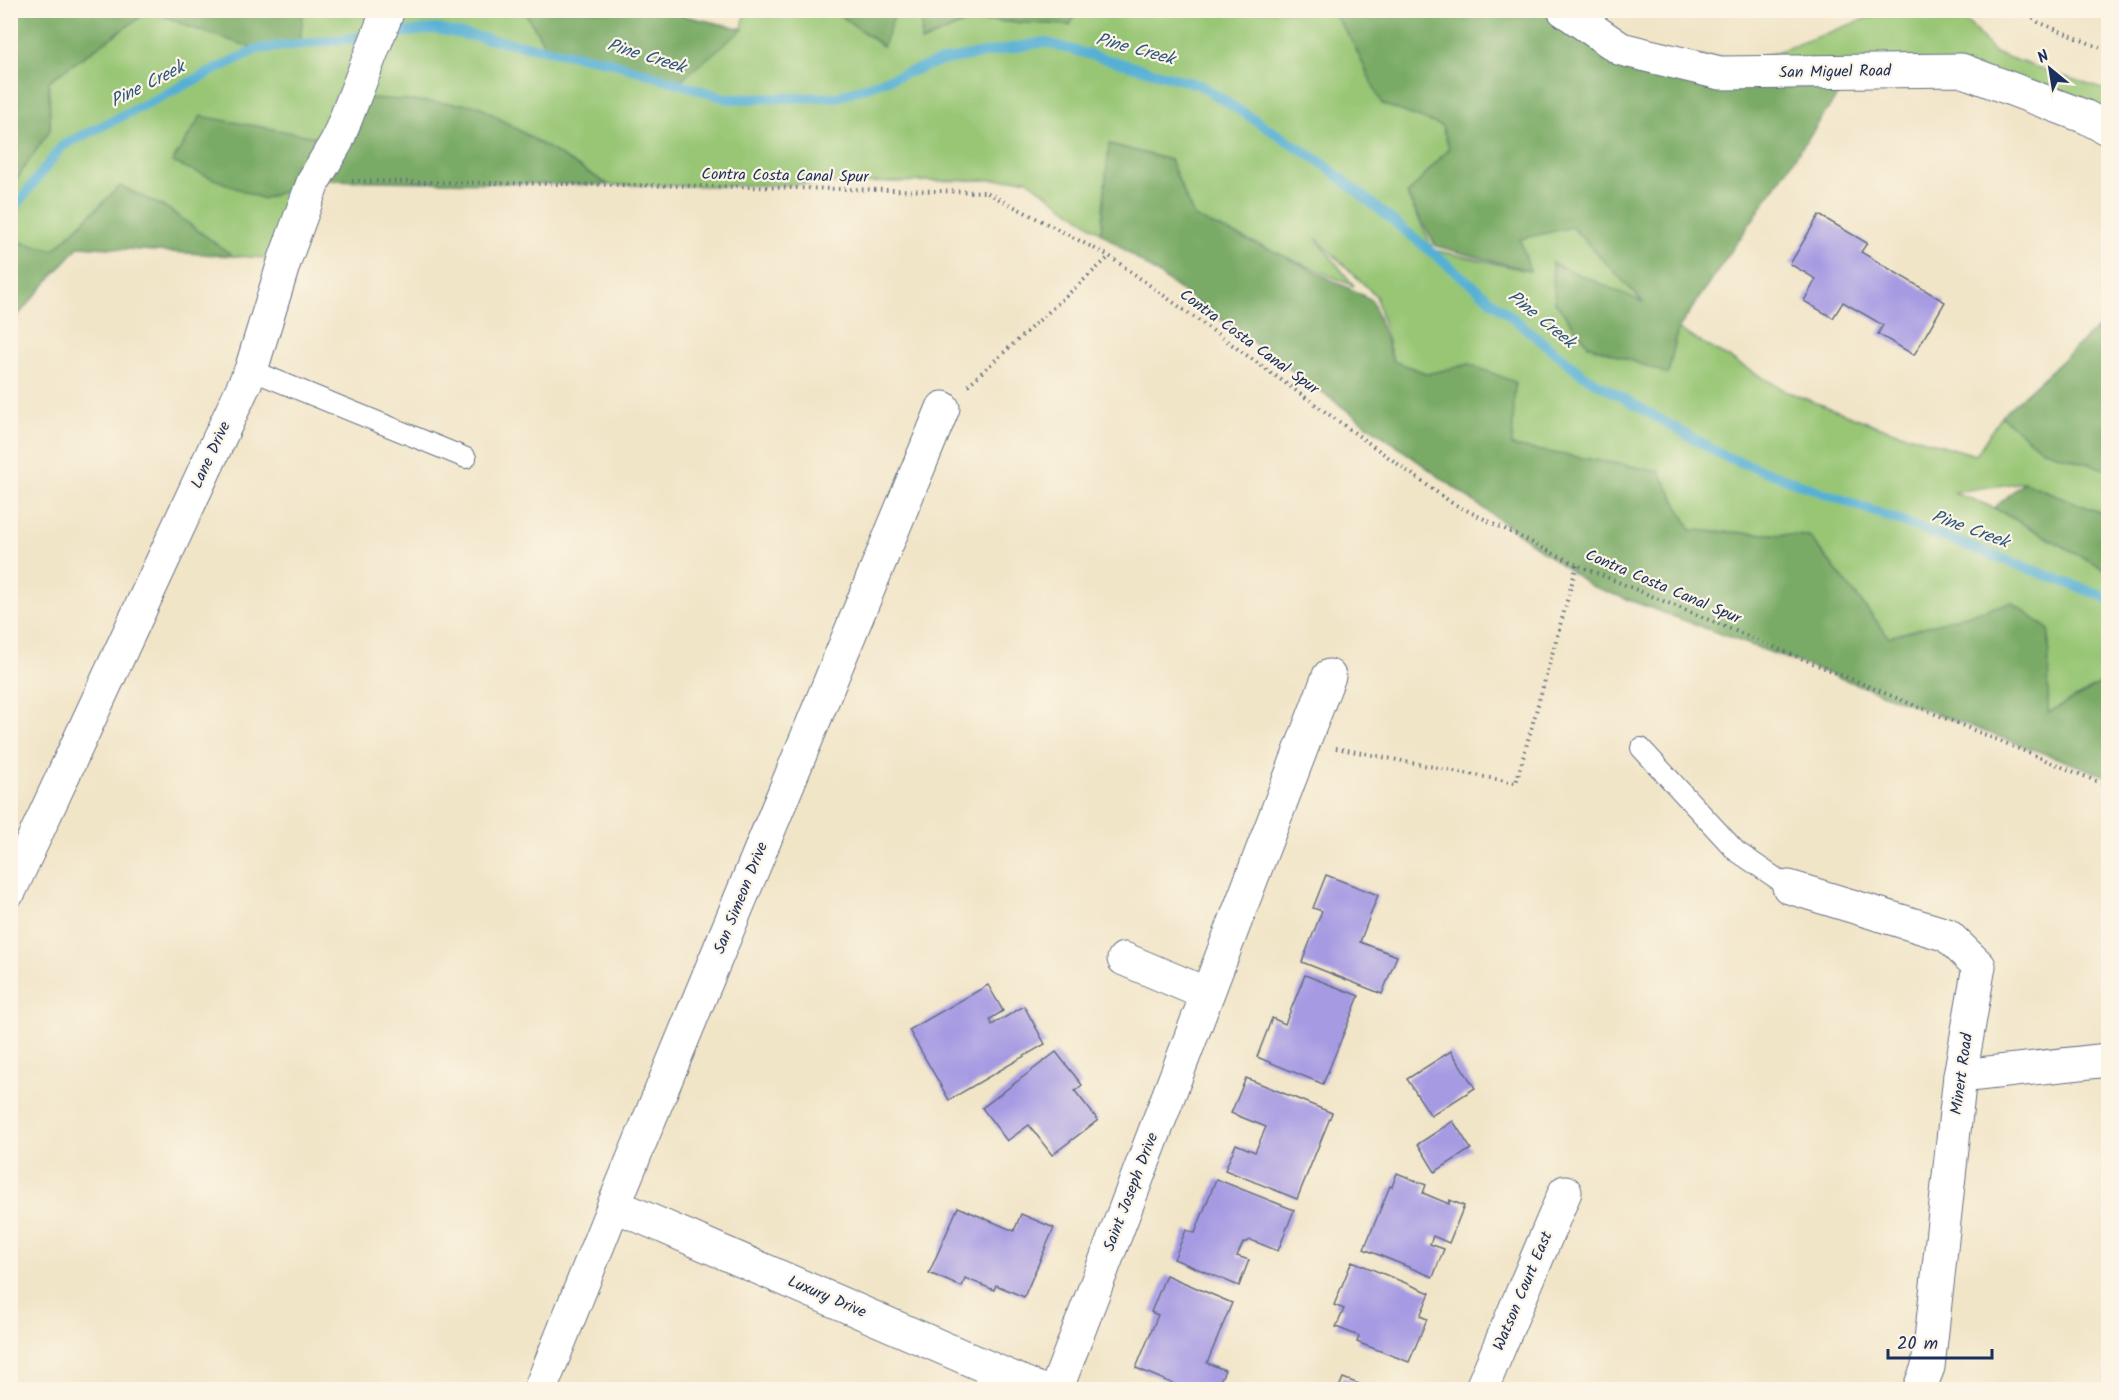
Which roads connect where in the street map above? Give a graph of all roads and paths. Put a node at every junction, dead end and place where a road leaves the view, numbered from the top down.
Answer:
1 (388, 10) edge
2 (1564, 10) edge
3 (2024, 10) edge
4 (2109, 51) edge
5 (2109, 129) edge
6 (315, 180) junction
7 (1109, 256) junction
8 (251, 370) junction
9 (943, 408) joint
10 (466, 458) dead end
11 (1577, 565) junction
12 (1329, 676) dead end
13 (1303, 742) junction
14 (1641, 748) dead end
15 (2109, 786) edge
16 (1789, 887) joint
17 (10, 890) edge
18 (1124, 959) dead end
19 (1207, 994) junction
20 (2109, 1060) edge
21 (1960, 1076) junction
22 (1565, 1192) dead end
23 (614, 1205) junction
24 (540, 1389) edge
25 (1040, 1389) edge
26 (1056, 1389) edge
27 (1481, 1389) edge
28 (1919, 1389) edge

1 - 6 street, Lane Drive
2 - 5 street, San Miguel Road
3 - 4 path
6 - 7 path, Contra Costa Canal Spur
6 - 8 street, Lane Drive
7 - 9 path
7 - 11 path, Contra Costa Canal Spur
8 - 10 lane
8 - 17 street, Lane Drive
9 - 23 street, San Simeon Drive
11 - 13 path
11 - 15 path, Contra Costa Canal Spur
12 - 13 street, Saint Joseph Drive
13 - 19 street, Saint Joseph Drive
14 - 16 lane
16 - 21 street, Minert Road
18 - 19 street
19 - 26 street, Saint Joseph Drive
20 - 21 street
21 - 28 street, Minert Road
22 - 27 street, Watson Court East
23 - 24 street, San Simeon Drive
23 - 25 street, Luxury Drive

